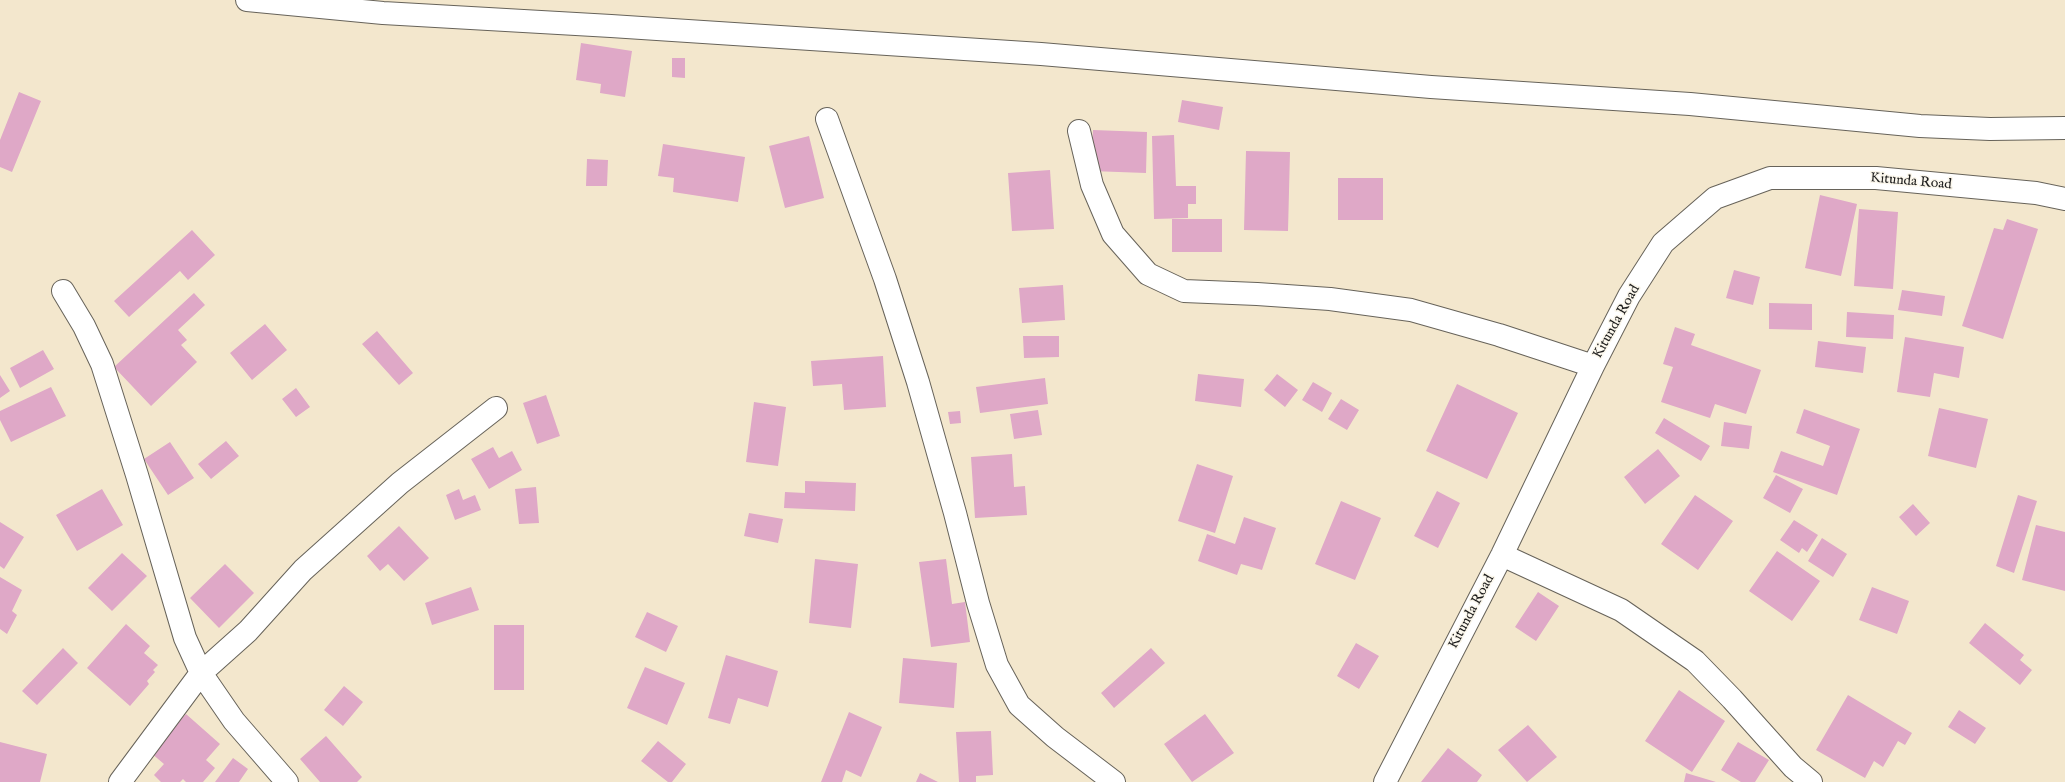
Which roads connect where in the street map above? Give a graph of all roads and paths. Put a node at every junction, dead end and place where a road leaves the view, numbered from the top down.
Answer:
1 (247, 0) edge
2 (827, 119) dead end
3 (2065, 128) edge
4 (1079, 131) dead end
5 (2065, 199) edge
6 (63, 291) dead end
7 (1593, 366) junction
8 (496, 408) dead end
9 (1502, 555) junction
10 (202, 674) junction
11 (120, 782) edge
12 (287, 782) edge
13 (1114, 782) edge
14 (1385, 782) edge
15 (1811, 782) edge

1 - 3 street
2 - 13 street
4 - 7 street
5 - 7 street, Kitunda Road
6 - 10 street
7 - 9 street, Kitunda Road
8 - 10 street
9 - 14 street, Kitunda Road
9 - 15 street
10 - 11 street
10 - 12 street

